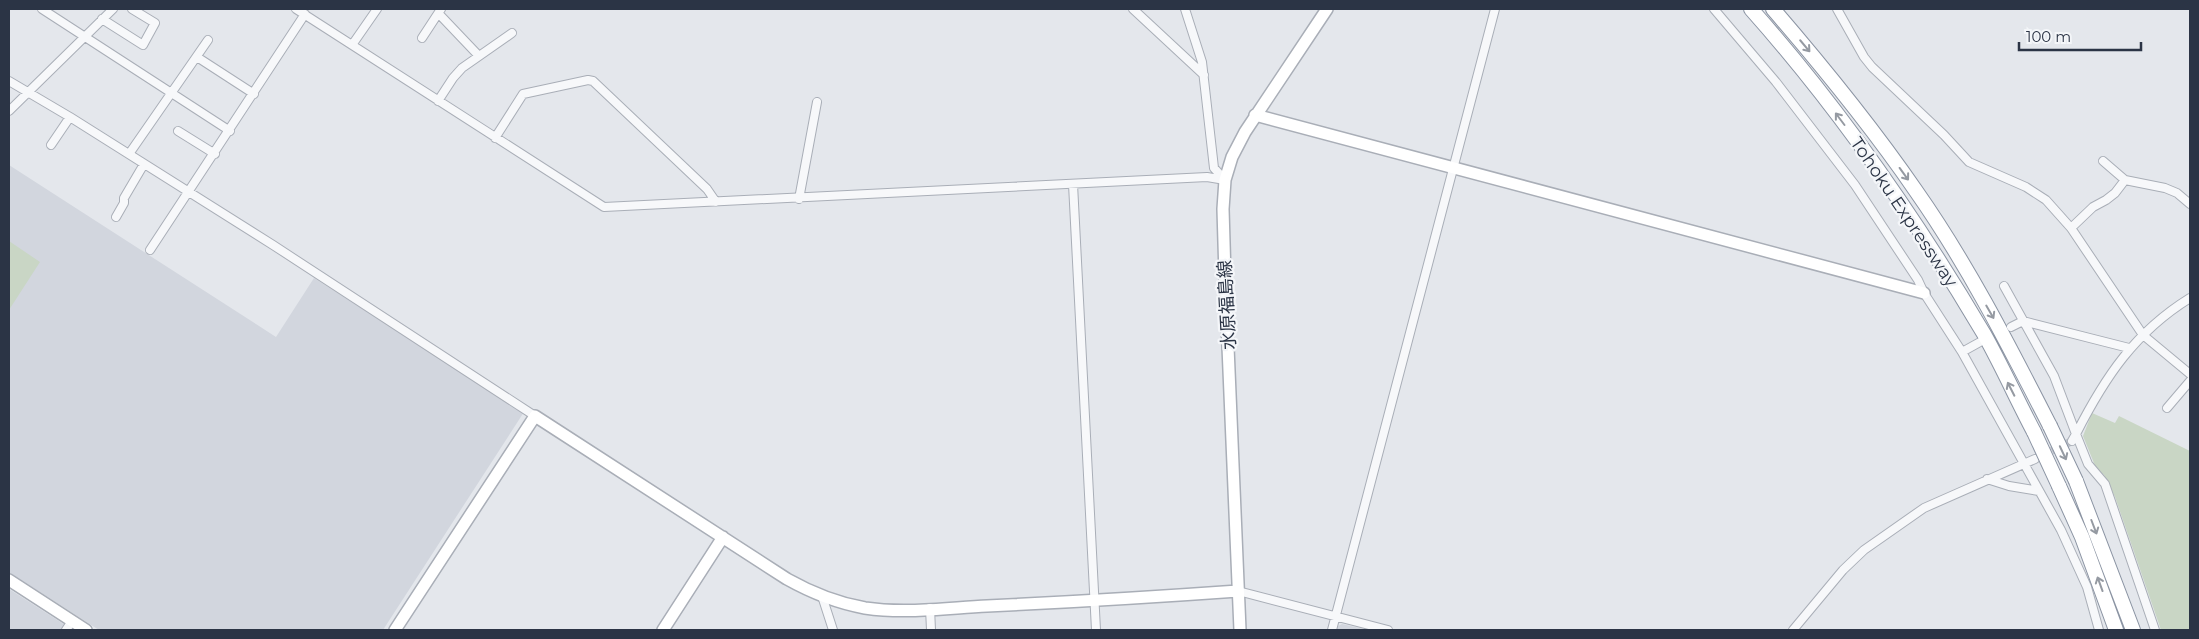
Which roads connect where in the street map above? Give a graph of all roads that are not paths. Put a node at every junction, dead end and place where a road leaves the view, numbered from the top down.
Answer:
1 (42, 9) edge
2 (113, 9) edge
3 (132, 9) edge
4 (296, 9) edge
5 (377, 9) edge
6 (1133, 9) edge
7 (1185, 9) edge
8 (1327, 9) edge
9 (1495, 9) edge
10 (1714, 9) edge
11 (1751, 9) edge
12 (1773, 9) edge
13 (1837, 9) edge
14 (440, 12) edge
15 (305, 14) junction
16 (102, 19) junction
17 (512, 33) dead end
18 (85, 36) junction
19 (422, 38) dead end
20 (208, 40) dead end
21 (352, 45) junction
22 (479, 56) junction
23 (196, 57) junction
24 (1204, 75) junction
25 (9, 81) edge
26 (28, 92) junction
27 (171, 93) junction
28 (254, 94) junction
29 (438, 101) junction
30 (817, 102) dead end
31 (9, 111) edge
32 (1255, 115) junction
33 (70, 116) junction
34 (178, 131) dead end
35 (230, 131) junction
36 (495, 138) junction
37 (51, 145) dead end
38 (129, 154) junction
39 (214, 154) junction
40 (2103, 161) dead end
41 (144, 164) junction
42 (1453, 169) junction
43 (1225, 180) junction
44 (2125, 180) junction
45 (1073, 184) junction
46 (189, 192) junction
47 (799, 199) junction
48 (716, 202) junction
49 (2190, 204) edge
50 (116, 217) dead end
51 (2072, 228) junction
52 (150, 250) dead end
53 (2004, 286) dead end
54 (1924, 294) junction
55 (2190, 298) edge
56 (2023, 321) junction
57 (2011, 327) dead end
58 (2143, 335) junction
59 (1980, 342) dead end
60 (2129, 348) junction
61 (1962, 352) junction
62 (2190, 374) edge
63 (2190, 381) edge
64 (2167, 408) dead end
65 (534, 416) junction
66 (2074, 438) junction
67 (2035, 458) tunnel mouth
68 (2024, 462) junction
69 (1987, 479) junction
70 (2039, 491) junction
71 (723, 537) junction
72 (9, 580) edge
73 (1238, 591) junction
74 (822, 596) junction
75 (1095, 601) junction
76 (930, 608) junction
77 (1336, 616) junction
78 (69, 626) edge
79 (86, 630) edge
80 (396, 630) edge
81 (663, 630) edge
82 (833, 630) edge
83 (931, 630) edge
84 (1096, 630) edge
85 (1240, 630) edge
86 (1332, 630) edge
87 (1388, 630) edge
88 (1793, 630) edge
89 (2099, 630) edge
90 (2116, 630) edge
91 (2133, 630) edge
92 (2155, 630) edge

1 - 18 street
2 - 16 street
3 - 16 street
4 - 15 street
5 - 21 street
6 - 24 street
7 - 24 street
8 - 32 street, 水原福島線
9 - 42 street
10 - 54 street
90 -> 11 highway, Tohoku Expressway, bridge
12 -> 91 highway, Tohoku Expressway, bridge
13 - 51 street
14 - 19 street
14 - 22 street
15 - 21 street
15 - 28 street
16 - 18 street
17 - 22 street
18 - 26 street
18 - 27 street
20 - 23 street
21 - 29 street
22 - 29 street
23 - 27 street
23 - 28 street
24 - 43 street
25 - 26 street
26 - 31 street
26 - 33 street
27 - 35 street
27 - 38 street
28 - 35 street
29 - 36 street
30 - 47 street
32 - 42 street
32 - 43 street, 水原福島線
33 - 37 street
33 - 38 street
34 - 39 street
35 - 39 street
36 - 48 street
36 - 48 street
38 - 41 street
39 - 46 street
40 - 44 street
41 - 46 street
41 - 50 street
42 - 54 street
42 - 77 street
43 - 45 street
43 - 73 street, 水原福島線
44 - 49 street
44 - 51 street
45 - 47 street
45 - 75 street
46 - 52 street
46 - 65 street
47 - 48 street
51 - 58 street
53 - 56 street
54 - 61 street
55 - 58 street
56 - 57 street
56 - 60 street
56 - 66 street
58 - 60 street
58 - 62 street
59 - 61 street
60 - 66 street
61 - 68 street
63 - 64 street
65 - 71 street
65 - 80 street
66 - 92 street
67 - 68 street
68 - 69 street
68 - 70 street
69 - 70 street
69 - 88 street
70 - 89 street
71 - 74 street
71 - 81 street
72 - 78 street
73 - 75 street
73 - 77 street
73 - 85 street, 水原福島線
74 - 76 street
74 - 82 street
75 - 76 street
75 - 84 street
76 - 83 street
77 - 86 street
77 - 87 street
78 - 79 street

